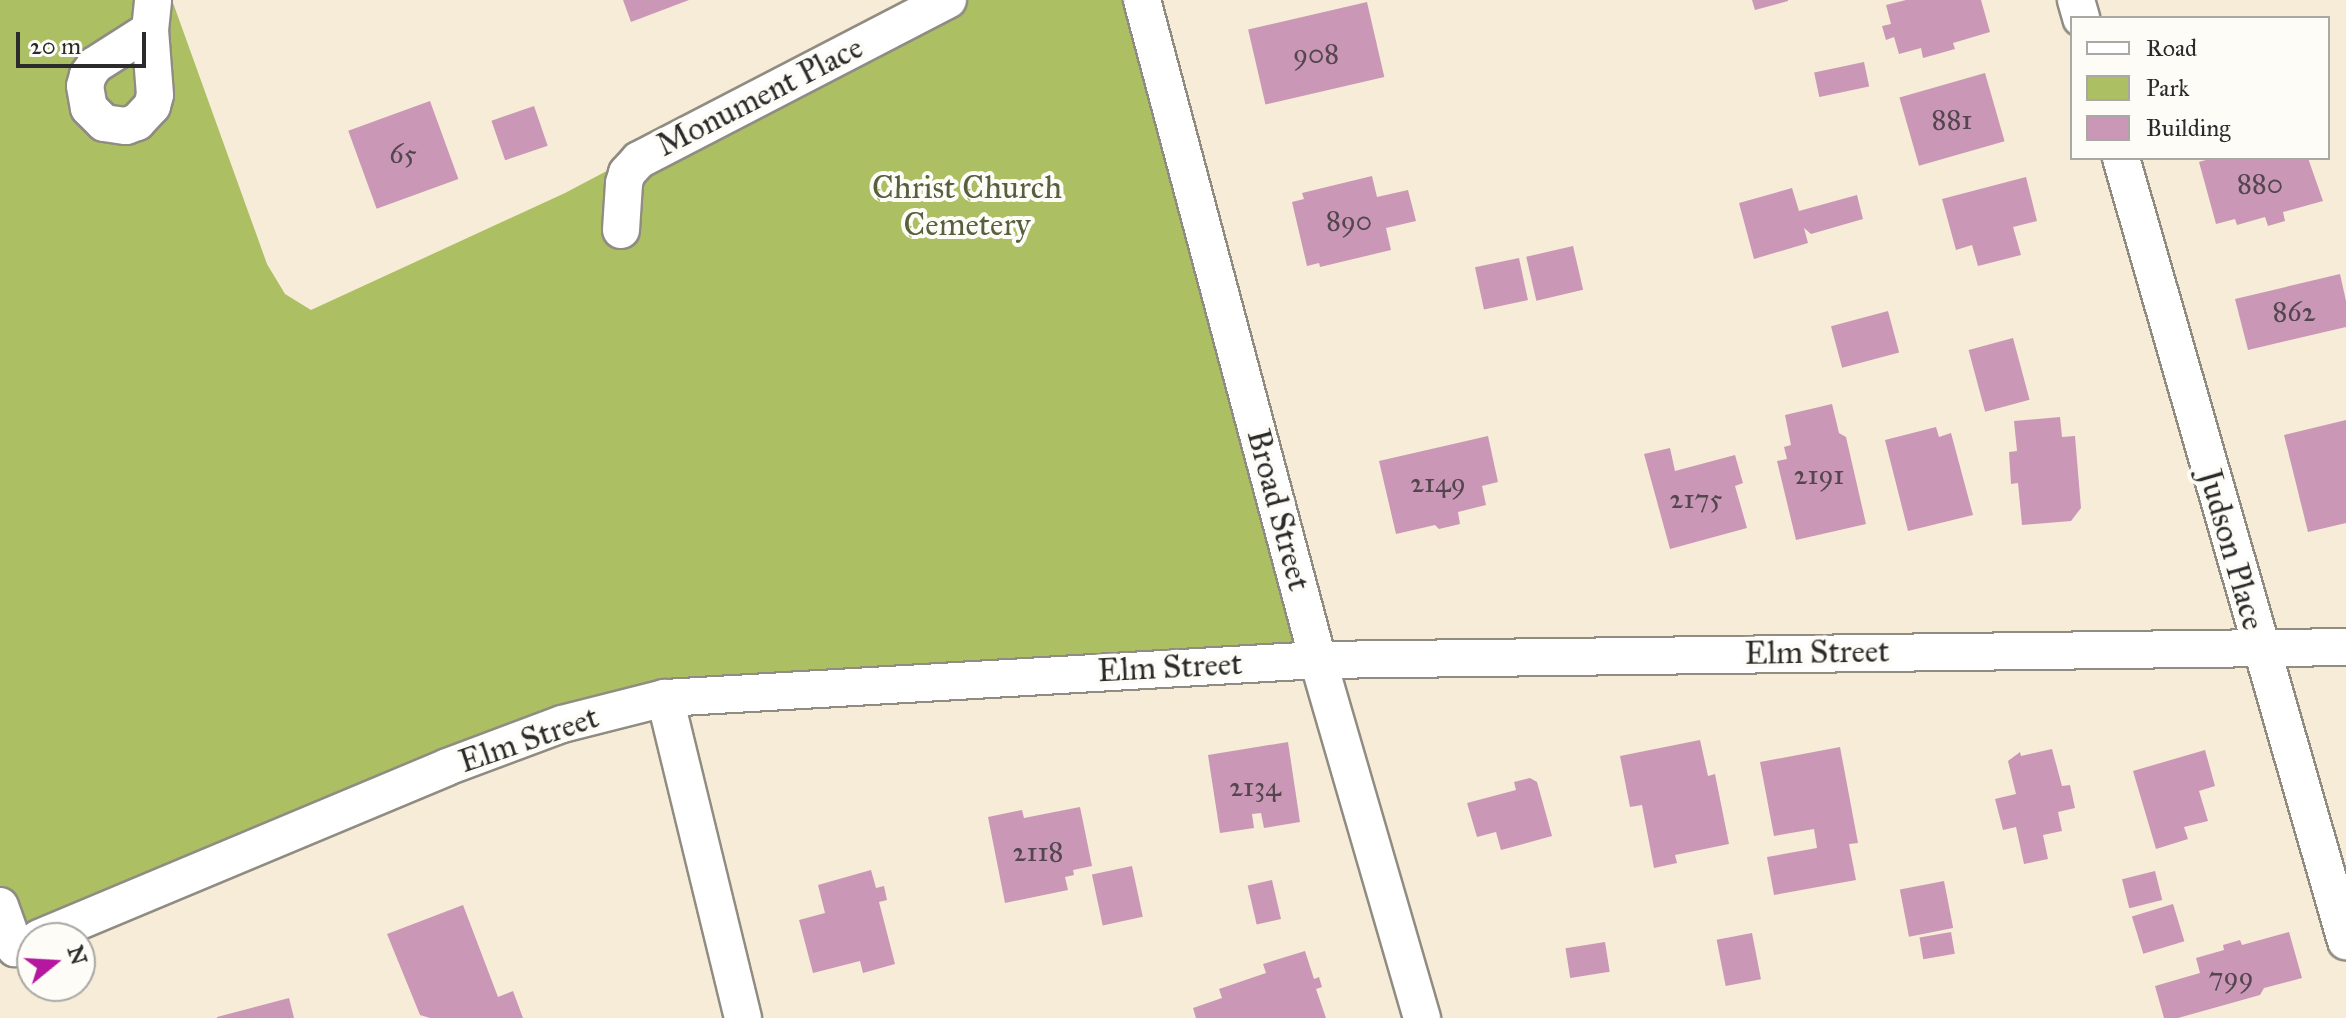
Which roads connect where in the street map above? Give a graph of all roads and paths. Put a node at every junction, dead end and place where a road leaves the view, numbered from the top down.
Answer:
1 (948, 0) edge
2 (1142, 0) edge
3 (2122, 160) edge
4 (621, 230) dead end
5 (2259, 647) junction
6 (2346, 647) edge
7 (1318, 660) junction
8 (665, 698) junction
9 (0, 906) edge
10 (77, 922) edge
11 (16, 934) edge
12 (2346, 941) edge
13 (743, 1018) edge
14 (1422, 1018) edge

1 - 4 street, Monument Place
2 - 7 street, Broad Street
3 - 5 street, Judson Place
5 - 6 street, Elm Street
5 - 7 street, Elm Street
5 - 12 street, Judson Place
7 - 8 street, Elm Street
7 - 14 street, Broad Street
8 - 10 street, Elm Street
8 - 13 street
9 - 11 street

